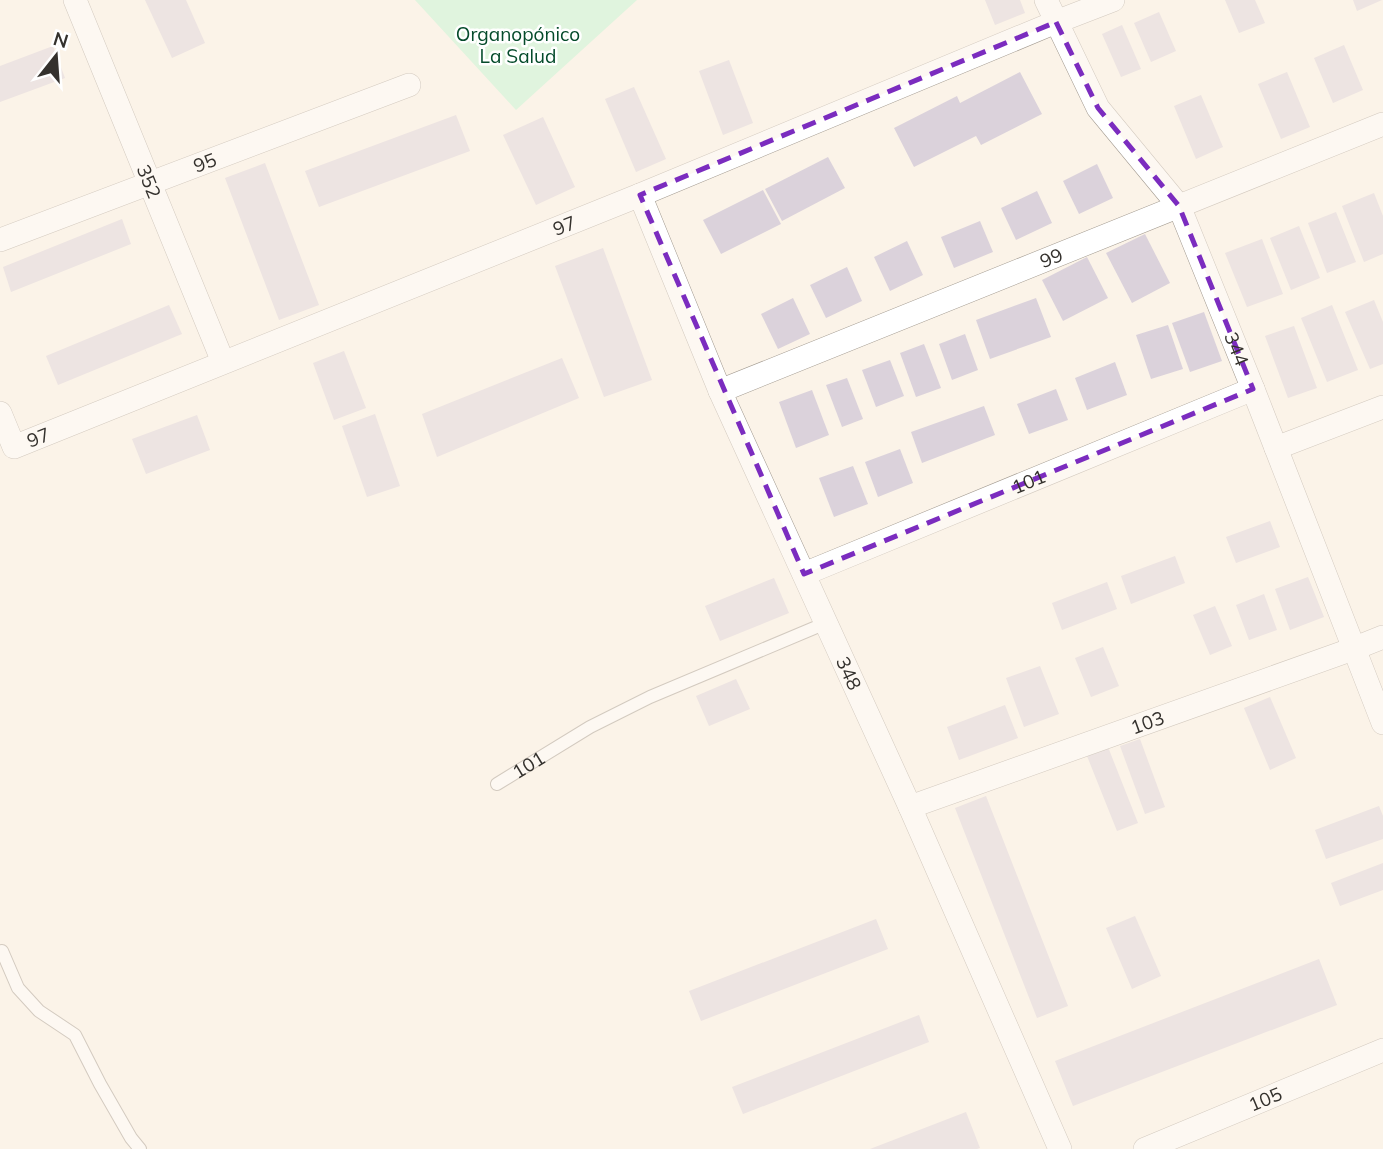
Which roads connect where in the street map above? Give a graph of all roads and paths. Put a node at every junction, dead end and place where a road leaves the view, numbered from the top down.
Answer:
1 (75, 0) edge
2 (1045, 0) edge
3 (1113, 0) edge
4 (1056, 22) junction
5 (409, 85) dead end
6 (1383, 124) edge
7 (151, 182) junction
8 (640, 195) junction
9 (1179, 206) junction
10 (0, 240) edge
11 (223, 362) junction
12 (1253, 389) junction
13 (720, 391) junction
14 (1383, 407) edge
15 (0, 413) edge
16 (1276, 448) junction
17 (804, 574) junction
18 (826, 623) junction
19 (1383, 637) edge
20 (1353, 649) junction
21 (1383, 723) edge
22 (497, 784) dead end
23 (910, 807) junction
24 (2, 951) dead end
25 (1383, 1050) edge
26 (140, 1149) edge
27 (1060, 1149) edge
28 (1144, 1149) edge

1 - 7 street, 352
2 - 4 street, 344
3 - 4 street, 97
4 - 8 street, 97
4 - 9 street, 344
5 - 7 street, 95
6 - 9 street, 99
7 - 10 street, 95
7 - 11 street, 352
8 - 11 street, 97
8 - 13 street, 348
9 - 12 street, 344
9 - 13 street, 99
11 - 15 street, 97
12 - 16 street, 344
12 - 17 street, 101
13 - 17 street, 348
14 - 16 street
16 - 20 street, 344
17 - 18 street, 348
18 - 22 lane, 101
18 - 23 street, 348
19 - 20 street, 103
20 - 21 street, 344
20 - 23 street, 103
23 - 27 street, 348
24 - 26 lane
25 - 28 street, 105

